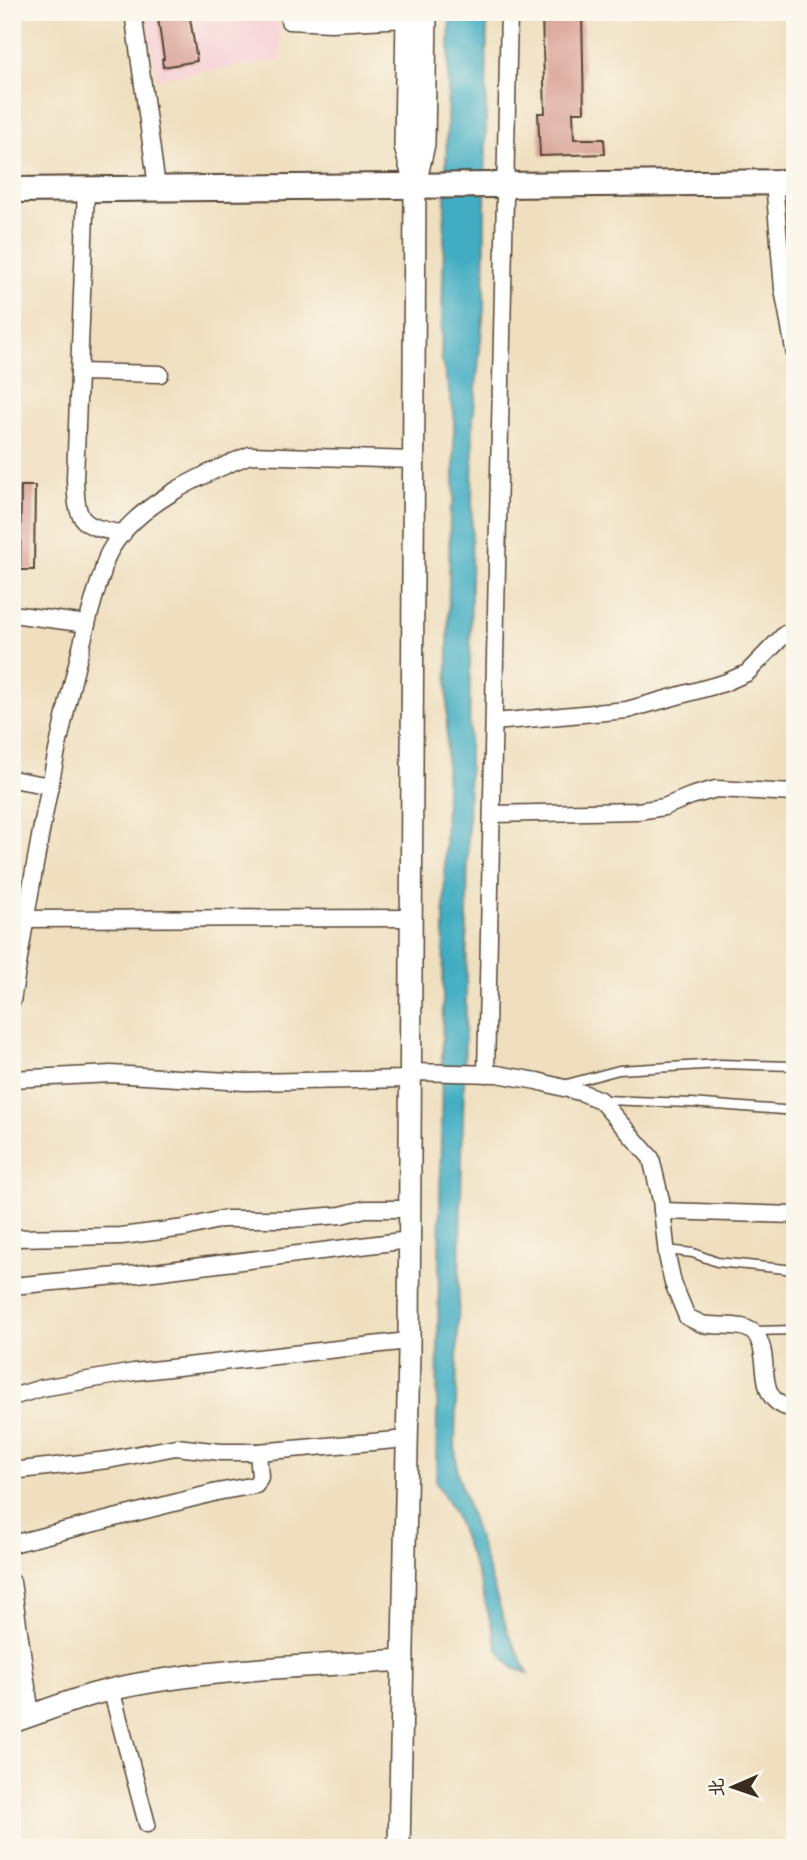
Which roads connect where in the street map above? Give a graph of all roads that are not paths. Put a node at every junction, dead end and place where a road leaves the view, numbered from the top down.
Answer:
1 (133, 12) edge
2 (509, 12) edge
3 (414, 15) edge
4 (289, 21) dead end
5 (784, 182) edge
6 (505, 184) junction
7 (415, 185) junction
8 (157, 187) junction
9 (86, 188) junction
10 (12, 190) edge
11 (795, 355) edge
12 (79, 372) junction
13 (160, 374) dead end
14 (414, 460) junction
15 (123, 534) junction
16 (12, 614) edge
17 (87, 624) junction
18 (795, 630) edge
19 (494, 722) junction
20 (12, 779) edge
21 (50, 786) junction
22 (795, 793) edge
23 (492, 814) junction
24 (411, 918) junction
25 (19, 919) edge
26 (12, 1001) edge
27 (795, 1066) edge
28 (486, 1074) junction
29 (410, 1076) junction
30 (12, 1079) edge
31 (557, 1086) junction
32 (600, 1100) junction
33 (795, 1111) edge
34 (409, 1209) junction
35 (662, 1211) junction
36 (795, 1215) edge
37 (12, 1238) edge
38 (409, 1240) junction
39 (666, 1250) junction
40 (795, 1270) edge
41 (12, 1286) edge
42 (750, 1331) junction
43 (795, 1331) edge
44 (408, 1341) junction
45 (12, 1397) edge
46 (795, 1409) edge
47 (407, 1439) junction
48 (258, 1452) junction
49 (12, 1471) edge
50 (12, 1544) edge
51 (12, 1582) edge
52 (402, 1660) junction
53 (111, 1689) junction
54 (22, 1718) edge
55 (147, 1824) dead end
56 (399, 1848) edge

1 - 8 street
2 - 6 street
3 - 4 street
3 - 7 main road
5 - 6 main road
5 - 11 street
6 - 7 main road
6 - 19 street
7 - 8 main road
7 - 14 main road
8 - 9 main road
9 - 10 main road
9 - 12 street
12 - 13 street
12 - 15 street
14 - 15 street
14 - 24 main road
15 - 17 street
16 - 17 street
17 - 21 street
18 - 19 street
19 - 23 street
20 - 21 street
21 - 25 street
22 - 23 street
23 - 28 street
24 - 25 street
24 - 29 main road
25 - 26 street
27 - 31 lane
28 - 29 street
28 - 31 street
29 - 30 street
29 - 34 main road
31 - 32 street
32 - 33 lane
32 - 35 street
34 - 37 street
34 - 38 main road
35 - 36 street
35 - 39 street
38 - 41 street
38 - 44 main road
39 - 40 lane
39 - 42 street
42 - 43 lane
42 - 46 street
44 - 45 street
44 - 47 main road
47 - 48 street
47 - 52 main road
48 - 49 street
48 - 50 street
51 - 54 street
52 - 53 main road
52 - 56 main road
53 - 54 main road
53 - 55 street

